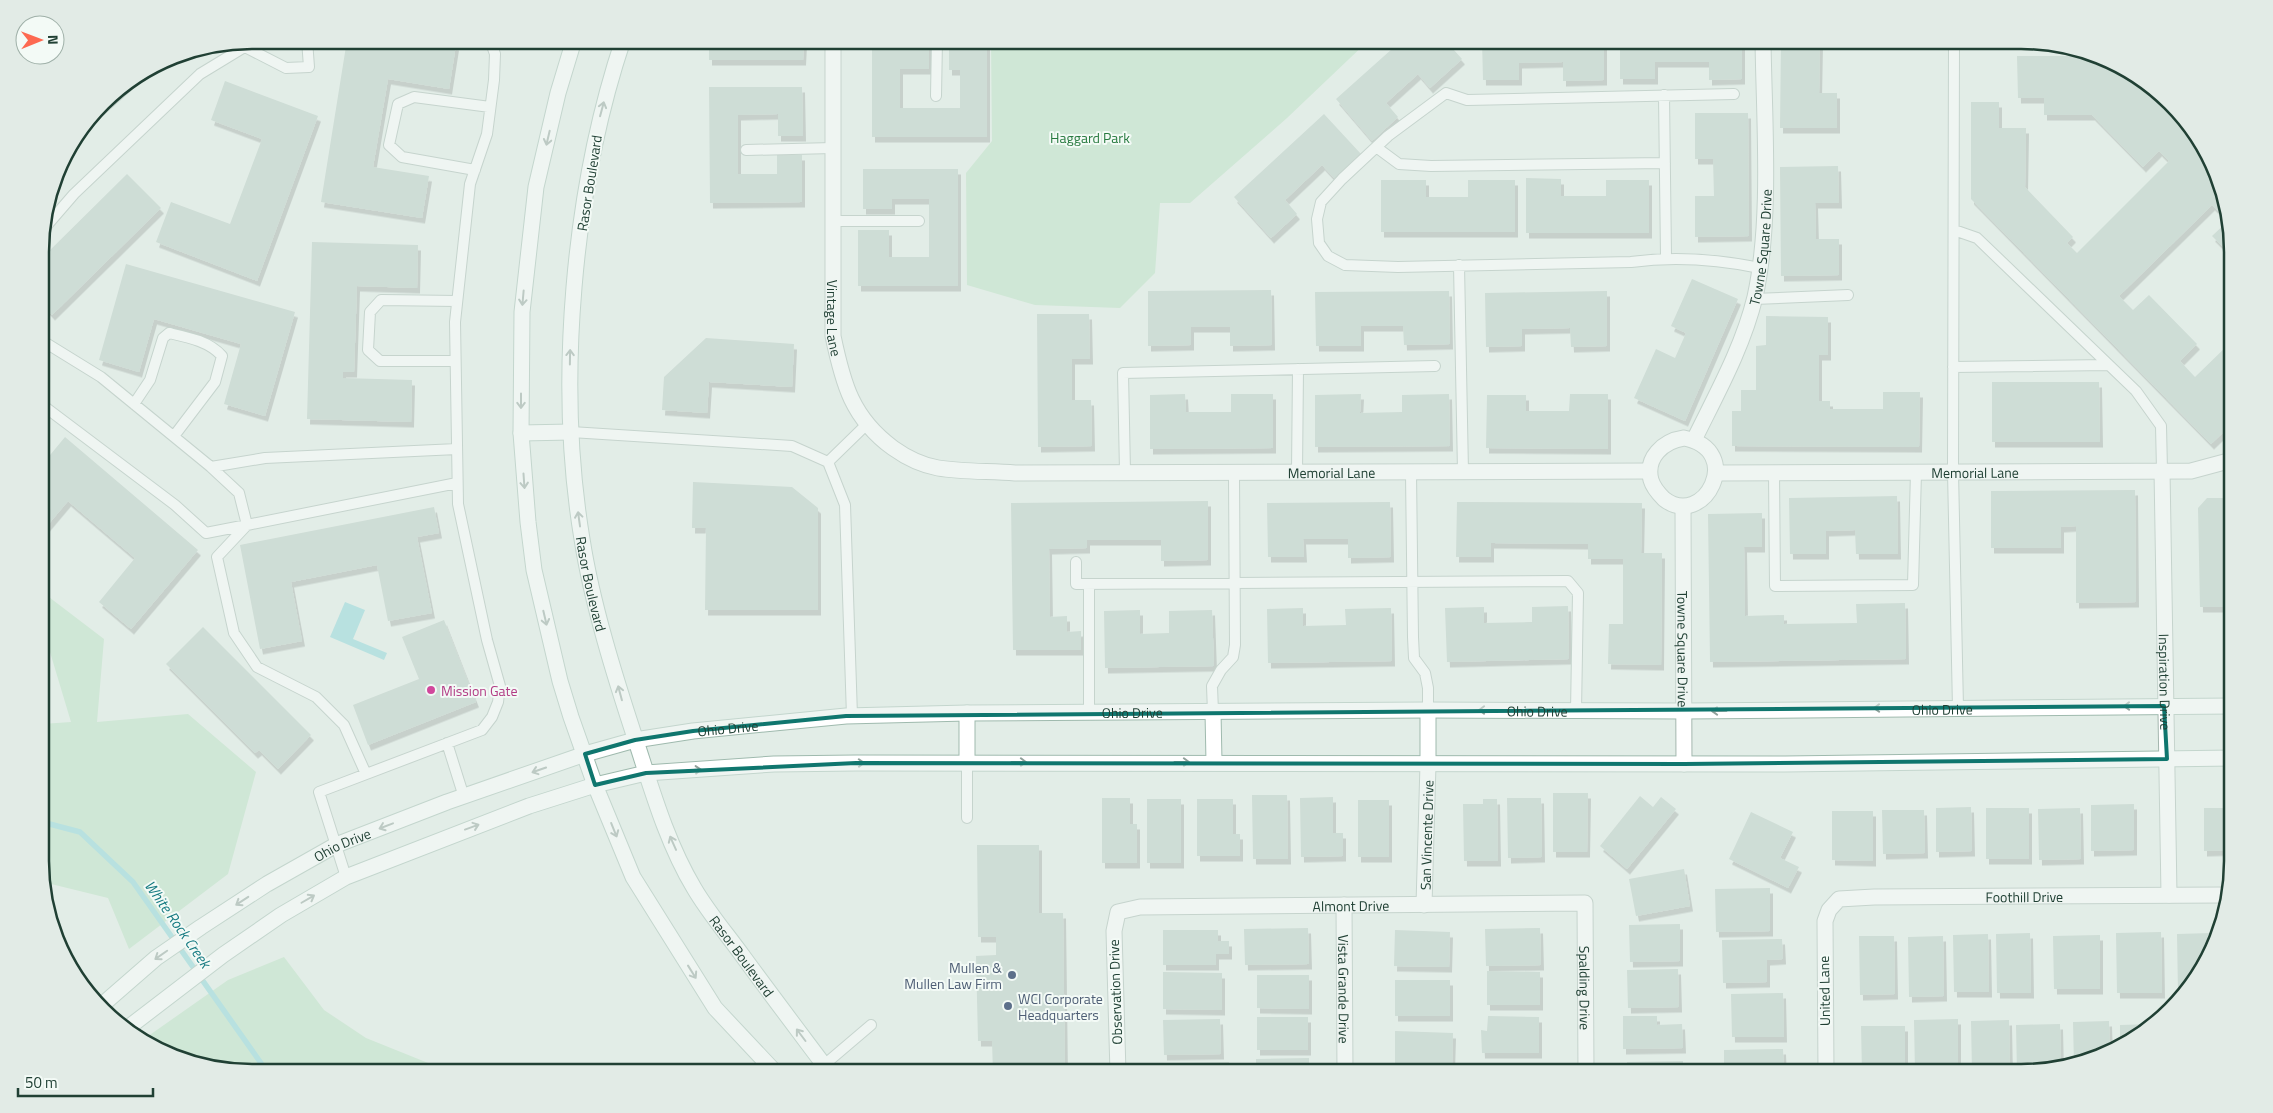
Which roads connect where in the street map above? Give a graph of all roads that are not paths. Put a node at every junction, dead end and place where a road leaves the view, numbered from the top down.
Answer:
1 (240, 49) edge
2 (251, 49) edge
3 (308, 49) edge
4 (493, 49) edge
5 (571, 49) edge
6 (620, 49) edge
7 (833, 49) edge
8 (937, 49) edge
9 (1763, 49) edge
10 (1954, 49) edge
11 (1734, 94) dead end
12 (1664, 95) junction
13 (936, 96) dead end
14 (490, 107) junction
15 (1376, 147) junction
16 (833, 148) junction
17 (746, 150) dead end
18 (1665, 163) junction
19 (475, 170) junction
20 (51, 221) edge
21 (833, 221) junction
22 (919, 221) dead end
23 (1954, 230) junction
24 (1666, 258) junction
25 (1459, 265) junction
26 (1760, 268) junction
27 (1848, 295) dead end
28 (1754, 299) junction
29 (457, 300) junction
30 (49, 345) edge
31 (455, 360) junction
32 (2108, 365) junction
33 (1435, 366) dead end
34 (1953, 368) junction
35 (1298, 369) junction
36 (134, 404) junction
37 (49, 410) edge
38 (866, 426) junction
39 (521, 432) junction
40 (571, 432) junction
41 (174, 436) junction
42 (1694, 440) junction
43 (457, 448) junction
44 (828, 462) junction
45 (2224, 462) edge
46 (211, 467) junction
47 (2162, 470) junction
48 (1649, 471) junction
49 (1125, 472) junction
50 (1297, 472) junction
51 (1463, 472) junction
52 (1774, 472) junction
53 (1916, 472) junction
54 (1953, 472) junction
55 (1015, 473) joint
56 (1234, 473) junction
57 (1411, 473) junction
58 (1716, 473) junction
59 (458, 483) junction
60 (1683, 506) junction
61 (247, 525) junction
62 (1076, 562) dead end
63 (1235, 583) junction
64 (1412, 583) junction
65 (1089, 585) junction
66 (2164, 706) junction
67 (2224, 706) edge
68 (1958, 708) junction
69 (1428, 710) junction
70 (1576, 711) junction
71 (1684, 711) junction
72 (1089, 712) junction
73 (1213, 712) junction
74 (967, 713) junction
75 (852, 716) junction
76 (635, 740) junction
77 (447, 743) junction
78 (585, 754) junction
79 (2167, 758) junction
80 (2224, 758) edge
81 (1214, 762) junction
82 (967, 763) junction
83 (1428, 764) junction
84 (1684, 764) junction
85 (646, 773) junction
86 (366, 774) junction
87 (595, 785) junction
88 (464, 797) junction
89 (967, 818) dead end
90 (336, 845) junction
91 (346, 877) junction
92 (2169, 895) junction
93 (2221, 895) edge
94 (1585, 903) joint
95 (1344, 905) junction
96 (1424, 905) junction
97 (1829, 910) joint
98 (1118, 912) joint
99 (106, 1001) edge
100 (132, 1025) edge
101 (871, 1025) dead end
102 (768, 1064) edge
103 (820, 1064) edge
104 (830, 1064) edge
105 (1118, 1064) edge
106 (1345, 1064) edge
107 (1586, 1064) edge
108 (1826, 1064) edge

1 - 20 lane
2 - 3 lane
4 - 14 lane
5 -> 39 main road
40 -> 6 main road, Rasor Boulevard
7 - 16 main road, Vintage Lane
8 - 13 lane
9 - 26 main road, Towne Square Drive
10 - 23 lane
11 - 12 lane
12 - 15 lane
12 - 18 lane
14 - 19 lane
14 - 19 lane
15 - 18 lane
15 - 25 lane
16 - 17 lane
16 - 21 main road, Vintage Lane
18 - 24 lane
19 - 29 lane
21 - 22 lane
21 - 38 main road, Vintage Lane
23 - 32 lane
23 - 34 lane
24 - 25 lane
24 - 26 lane
25 - 51 lane
26 - 28 main road, Towne Square Drive
27 - 28 lane
28 - 42 main road, Towne Square Drive
29 - 31 lane
29 - 31 lane
30 - 36 lane
31 - 43 lane
32 - 34 lane
32 - 47 lane
33 - 35 lane
34 - 54 lane
35 - 49 lane
35 - 50 lane
36 - 41 lane
36 - 41 lane
37 - 61 lane
38 - 44 lane
38 - 55 main road, Vintage Lane
39 - 40 main road
39 -> 78 main road
40 - 44 lane
76 -> 40 main road, Rasor Boulevard
41 - 46 lane
42 - 48 main road
42 - 58 main road
43 - 46 lane
43 - 59 lane
44 - 75 lane
45 - 47 main road, Memorial Lane
46 - 61 lane
47 - 54 main road, Memorial Lane
47 - 66 main road, Inspiration Drive
48 - 51 main road, Memorial Lane
48 - 60 main road
49 - 55 main road, Memorial Lane
49 - 56 main road, Memorial Lane
50 - 56 main road, Memorial Lane
50 - 57 main road, Memorial Lane
51 - 57 main road, Memorial Lane
52 - 53 main road, Memorial Lane
52 - 53 lane
52 - 58 main road, Memorial Lane
53 - 54 main road, Memorial Lane
54 - 68 lane
56 - 63 lane
57 - 64 lane
58 - 60 main road
59 - 61 lane
59 - 77 lane
60 - 71 main road, Towne Square Drive
61 - 86 lane
62 - 65 lane
63 - 64 lane
63 - 65 lane
63 - 73 lane
64 - 69 lane
64 - 70 lane
65 - 72 lane
66 - 67 main road, Ohio Drive
66 -> 68 main road, Ohio Drive
66 - 79 main road, Inspiration Drive
68 -> 71 main road, Ohio Drive
70 -> 69 main road, Ohio Drive
69 - 73 main road, Ohio Drive
69 - 83 main road, San Vincente Drive
70 - 71 main road, Ohio Drive
71 - 84 main road, Towne Square Drive
72 - 73 main road, Ohio Drive
72 - 74 main road, Ohio Drive
73 - 81 main road
74 - 75 main road, Ohio Drive
74 - 82 main road
75 - 76 main road, Ohio Drive
76 - 78 main road, Ohio Drive
76 - 85 main road, Rasor Boulevard
77 - 86 lane
77 - 88 lane
78 - 87 main road
78 -> 88 main road, Ohio Drive
79 - 80 main road
79 - 84 main road
79 - 92 main road, Inspiration Drive
82 -> 81 main road
81 - 83 main road
85 -> 82 main road
82 - 89 lane
83 - 84 main road
83 - 96 main road, San Vincente Drive
85 - 87 main road
103 -> 85 main road, Rasor Boulevard
86 - 90 lane
91 -> 87 main road
87 -> 102 main road
88 -> 90 main road, Ohio Drive
90 - 91 lane
90 -> 99 main road, Ohio Drive
100 -> 91 main road
92 - 93 main road, Foothill Drive
92 - 97 main road, Foothill Drive
94 - 96 main road, Almont Drive
94 - 107 main road, Spalding Drive
95 - 96 main road, Almont Drive
95 - 98 main road, Almont Drive
95 - 106 main road, Vista Grande Drive
97 - 108 main road, United Lane
98 - 105 main road, Observation Drive
101 - 104 lane

